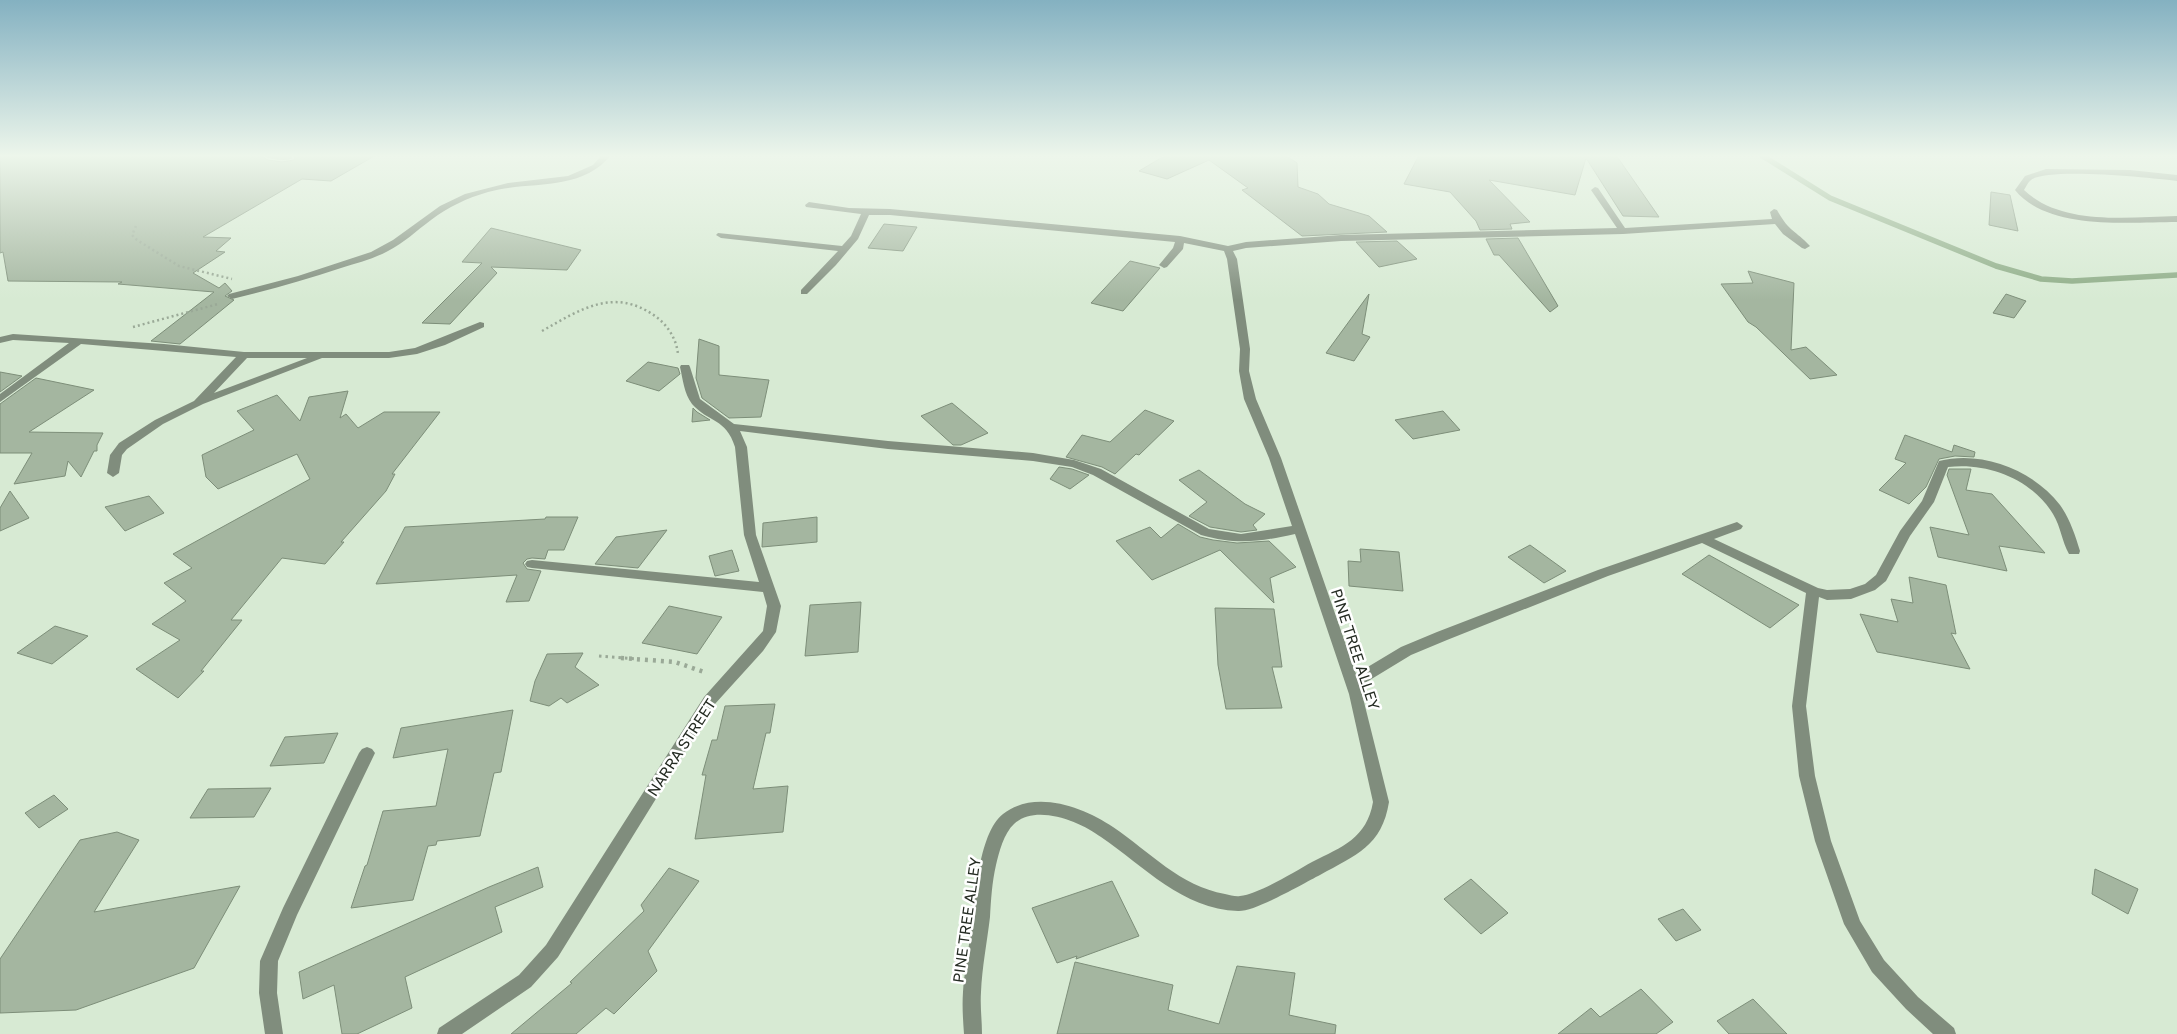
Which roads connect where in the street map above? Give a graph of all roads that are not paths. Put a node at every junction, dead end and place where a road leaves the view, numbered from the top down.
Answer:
1 (452, 203) edge
2 (1604, 203) edge
3 (2033, 203) edge
4 (809, 205) dead end
5 (866, 212) junction
6 (2177, 219) edge
7 (1623, 231) junction
8 (721, 235) dead end
9 (1180, 239) junction
10 (1805, 246) dead end
11 (844, 249) junction
12 (1228, 249) junction
13 (1164, 265) dead end
14 (804, 292) dead end
15 (232, 296) road end
16 (480, 325) dead end
17 (0, 340) edge
18 (78, 341) junction
19 (327, 354) junction
20 (244, 355) junction
21 (685, 367) road end
22 (0, 399) edge
23 (198, 403) junction
24 (731, 427) junction
25 (113, 473) dead end
26 (1737, 526) dead end
27 (1299, 529) junction
28 (1702, 538) junction
29 (2074, 551) dead end
30 (532, 564) dead end
31 (769, 588) junction
32 (1813, 591) junction
33 (1352, 684) junction
34 (367, 753) dead end
35 (274, 1034) edge
36 (446, 1034) edge
37 (973, 1034) edge
38 (1947, 1034) edge

1 - 15 street
2 - 7 street
3 - 6 street
4 - 5 street
5 - 9 street
5 - 11 street
7 - 10 street
7 - 12 street
8 - 11 street
9 - 12 street
9 - 13 street
11 - 14 street
12 - 27 street, PINE TREE ALLEY
16 - 19 street
17 - 18 street
18 - 20 street
18 - 22 street
19 - 20 street
19 - 23 street
20 - 23 street
21 - 24 street, NARRA STREET
23 - 25 street
24 - 27 street
24 - 31 street, NARRA STREET
26 - 28 street
27 - 33 street, PINE TREE ALLEY
28 - 32 street
28 - 33 street
29 - 32 street
30 - 31 street
31 - 36 street, NARRA STREET
32 - 38 street
33 - 37 street, PINE TREE ALLEY
34 - 35 street

